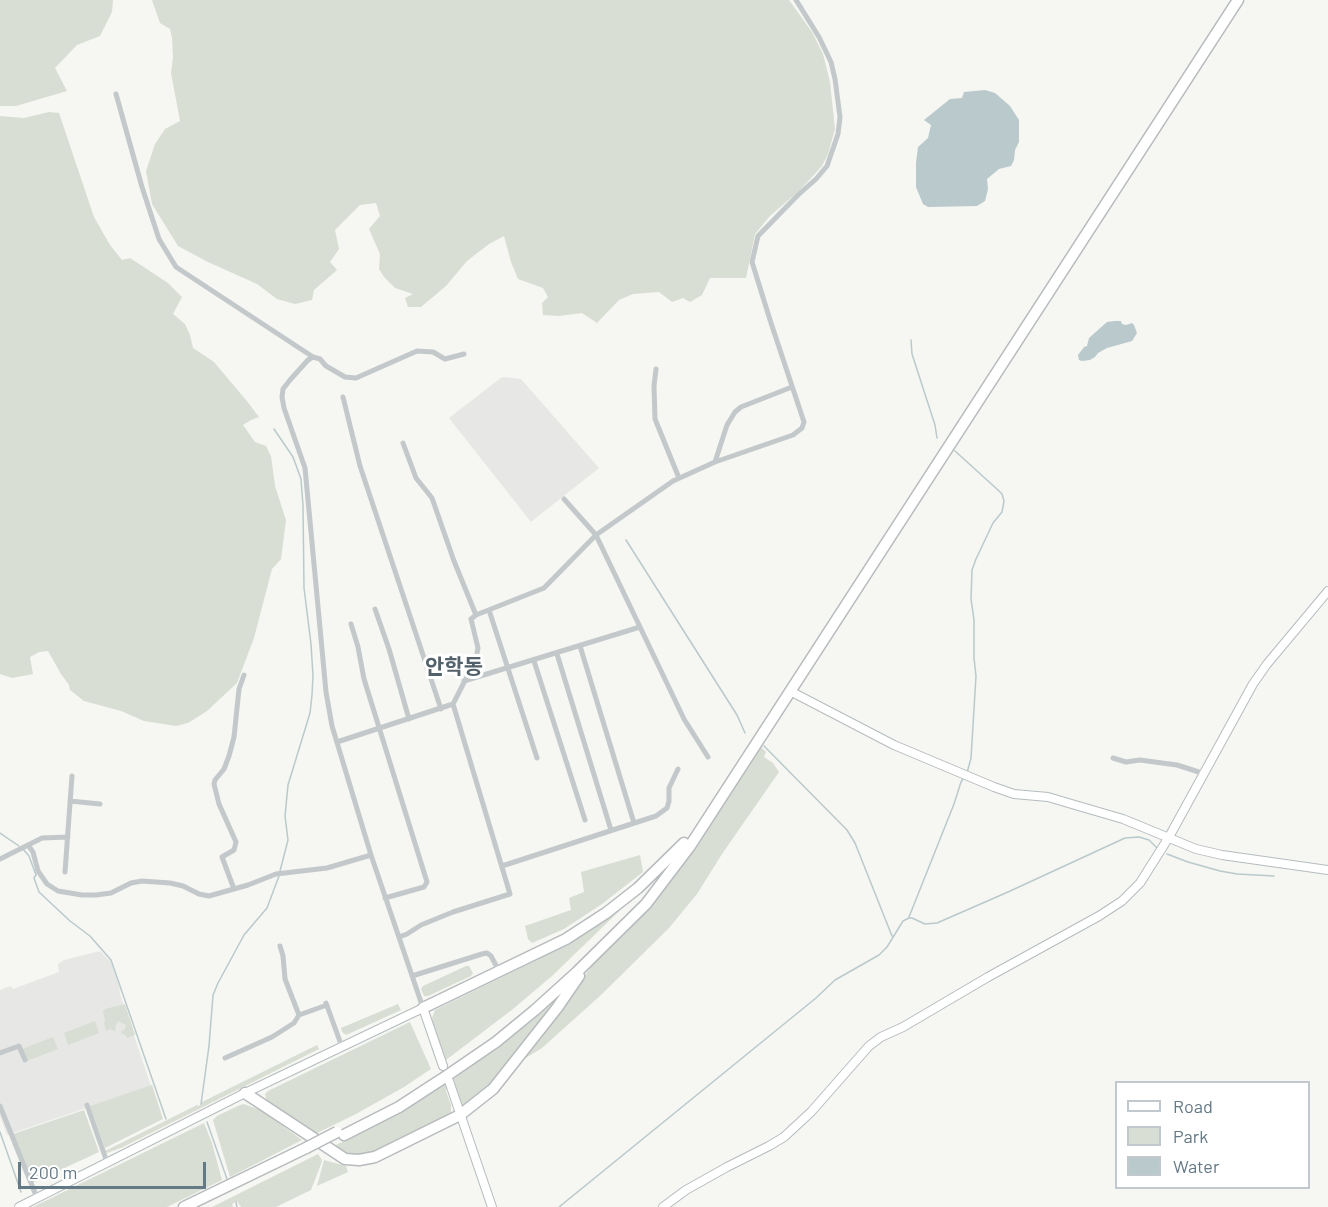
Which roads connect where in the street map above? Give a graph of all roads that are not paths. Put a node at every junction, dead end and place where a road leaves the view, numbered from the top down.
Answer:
1 (796, 0) edge
2 (1230, 0) edge
3 (1238, 0) edge
4 (116, 94) dead end
5 (464, 354) dead end
6 (313, 357) junction
7 (656, 369) dead end
8 (792, 387) junction
9 (343, 397) dead end
10 (403, 443) dead end
11 (715, 462) junction
12 (679, 478) junction
13 (564, 499) dead end
14 (596, 535) junction
15 (1328, 591) edge
16 (375, 609) dead end
17 (489, 610) junction
18 (476, 615) junction
19 (351, 624) dead end
20 (640, 627) junction
21 (580, 646) junction
22 (557, 654) junction
23 (534, 661) junction
24 (509, 669) junction
25 (244, 675) dead end
26 (464, 681) junction
27 (790, 691) junction
28 (453, 704) junction
29 (441, 709) junction
30 (409, 719) junction
31 (379, 728) junction
32 (337, 742) junction
33 (708, 757) dead end
34 (537, 758) dead end
35 (1113, 758) dead end
36 (678, 769) dead end
37 (1205, 774) junction
38 (72, 776) dead end
39 (70, 801) junction
40 (100, 804) dead end
41 (585, 820) dead end
42 (634, 824) junction
43 (611, 830) junction
44 (68, 837) junction
45 (1169, 837) junction
46 (684, 843) junction
47 (28, 845) junction
48 (371, 855) junction
49 (0, 859) edge
50 (502, 866) junction
51 (1328, 870) edge
52 (65, 872) dead end
53 (234, 889) junction
54 (385, 898) junction
55 (399, 937) junction
56 (280, 946) dead end
57 (594, 956) junction
58 (500, 971) junction
59 (412, 976) junction
60 (423, 1008) junction
61 (299, 1015) junction
62 (342, 1047) junction
63 (0, 1053) edge
64 (225, 1058) dead end
65 (25, 1060) dead end
66 (443, 1066) dead end
67 (449, 1081) dead end
68 (245, 1093) junction
69 (87, 1105) dead end
70 (0, 1107) edge
71 (460, 1115) junction
72 (341, 1134) junction
73 (310, 1149) junction
74 (107, 1162) junction
75 (37, 1198) junction
76 (19, 1207) edge
77 (184, 1207) edge
78 (200, 1207) edge
79 (492, 1207) edge
80 (663, 1207) edge

1 - 8 street
2 - 46 highway
3 - 27 highway
4 - 6 street
5 - 6 street
6 - 32 street
7 - 12 street
8 - 11 street
8 - 11 street
9 - 29 street
10 - 18 street
11 - 12 street
12 - 14 street
13 - 14 street
14 - 17 street
14 - 20 street
15 - 37 street
16 - 30 street
17 - 18 street
17 - 24 street
18 - 26 street
19 - 31 street
20 - 21 street
20 - 33 street
21 - 22 street
21 - 42 street
22 - 23 street
22 - 43 street
23 - 24 street
23 - 41 street
24 - 26 street
24 - 34 street
25 - 53 street
26 - 28 street
27 - 45 street
27 - 57 highway
28 - 29 street
28 - 50 street
29 - 30 street
30 - 31 street
31 - 32 street
31 - 54 street
32 - 48 street
35 - 37 street
36 - 42 street
37 - 45 street
38 - 39 street
39 - 40 street
39 - 44 street
42 - 43 street
43 - 50 street
44 - 47 street
44 - 52 street
45 - 51 street
45 - 80 street
46 - 58 highway
46 - 72 highway
47 - 49 street
47 - 53 street
48 - 53 street
48 - 54 street
50 - 55 street
54 - 55 street
55 - 59 street
56 - 61 street
57 - 71 highway
57 - 72 highway
58 - 59 street
58 - 60 highway
59 - 60 street
60 - 62 street
60 - 66 street
61 - 62 street
61 - 64 street
62 - 68 street
63 - 65 street
67 - 71 street
68 - 71 highway
68 - 74 street
69 - 74 street
70 - 75 street
71 - 79 street
72 - 73 highway
73 - 77 highway
73 - 78 highway
74 - 75 street
75 - 76 street

